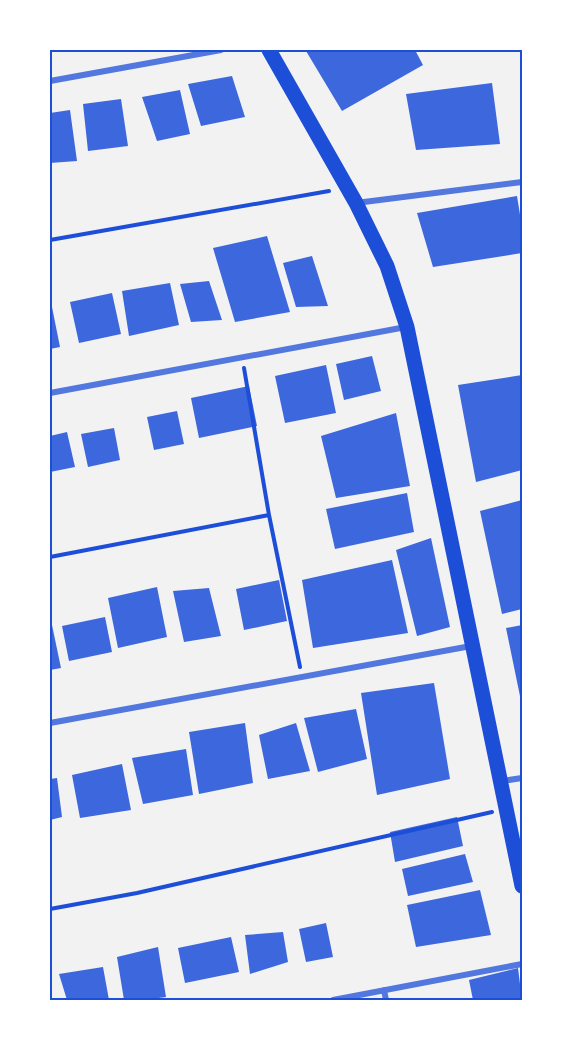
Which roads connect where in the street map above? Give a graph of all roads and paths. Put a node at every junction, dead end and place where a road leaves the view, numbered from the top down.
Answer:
1 (221, 50) edge
2 (269, 50) edge
3 (50, 81) edge
4 (522, 182) edge
5 (347, 187) junction
6 (356, 203) junction
7 (50, 240) edge
8 (406, 327) junction
9 (242, 357) junction
10 (50, 393) edge
11 (269, 515) junction
12 (50, 557) edge
13 (472, 646) junction
14 (302, 677) junction
15 (50, 723) edge
16 (522, 778) edge
17 (502, 781) junction
18 (507, 808) junction
19 (522, 886) edge
20 (50, 909) edge
21 (522, 964) edge
22 (384, 990) junction
23 (333, 1000) edge
24 (386, 1000) edge

1 - 3 street
2 - 5 main road
4 - 6 street
5 - 6 main road
5 - 7 path
6 - 8 main road
8 - 9 street
8 - 13 main road
9 - 10 street
9 - 11 path
11 - 12 path
11 - 14 path
13 - 14 street
13 - 17 main road
14 - 15 street
16 - 17 street
17 - 18 main road
18 - 19 main road
18 - 20 path
21 - 22 street
22 - 23 street
22 - 24 street

